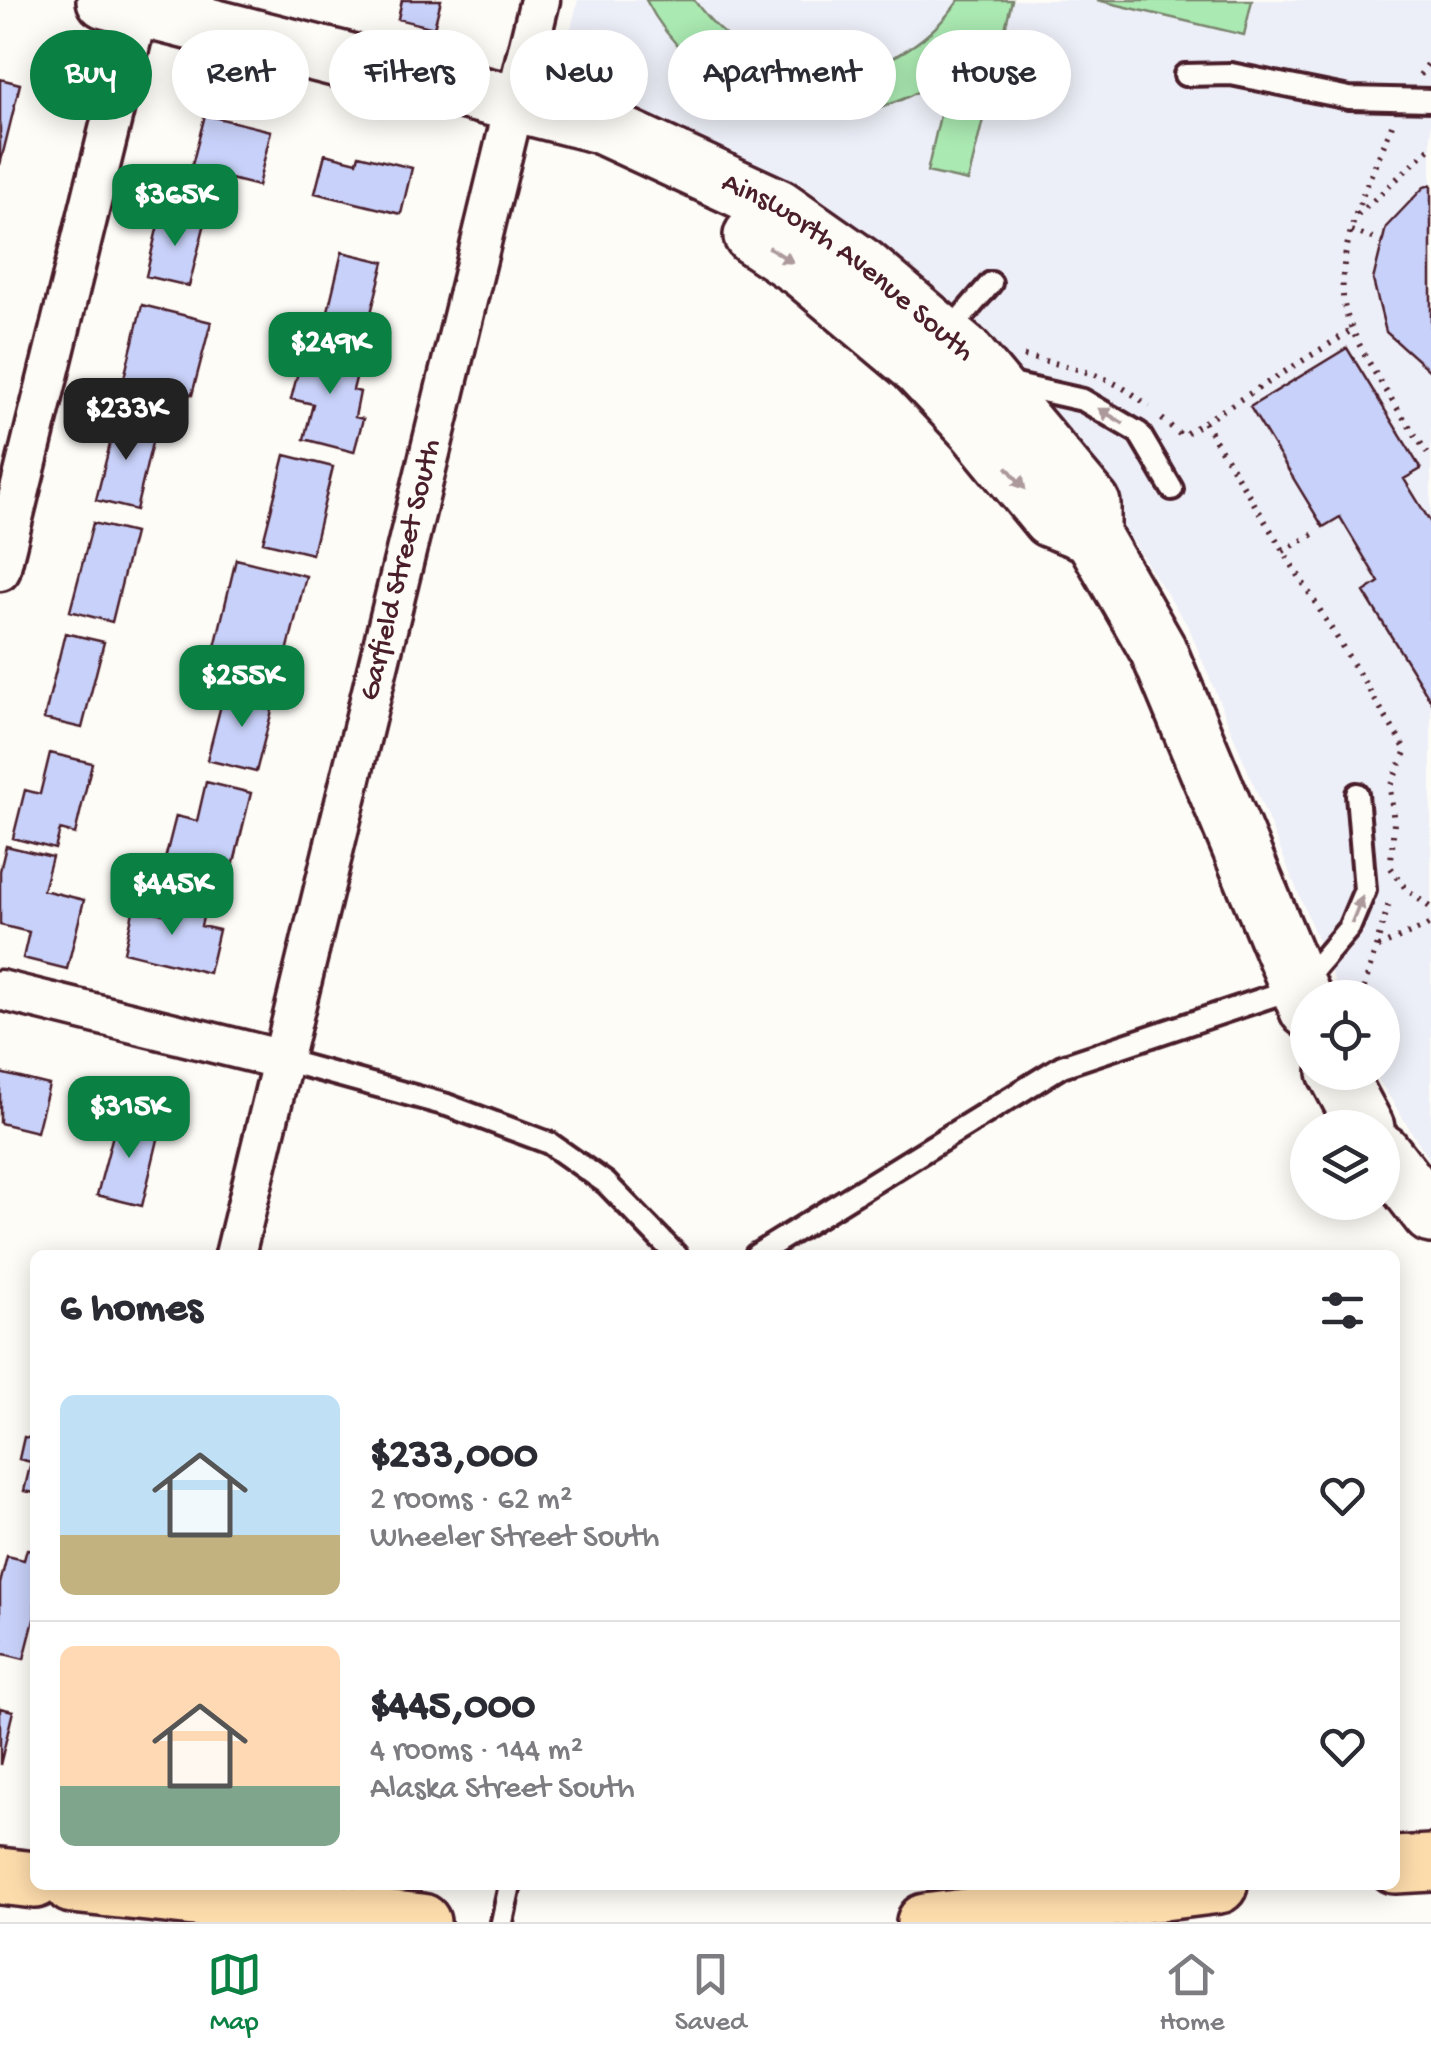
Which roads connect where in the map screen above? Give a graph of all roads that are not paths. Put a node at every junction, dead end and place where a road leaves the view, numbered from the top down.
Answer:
1 (540, 0) edge
2 (128, 3) edge
3 (533, 30) edge
4 (1185, 74) dead end
5 (510, 99) edge
6 (1431, 100) edge
7 (511, 120) edge
8 (545, 120) edge
9 (582, 120) edge
10 (991, 283) dead end
11 (944, 336) junction
12 (1003, 366) junction
13 (1172, 488) dead end
14 (1092, 535) junction
15 (0, 571) edge
16 (1357, 794) dead end
17 (1295, 980) edge
18 (1315, 980) edge
19 (0, 990) edge
20 (1290, 1003) edge
21 (283, 1060) junction
22 (1400, 1175) edge
23 (1431, 1215) edge
24 (236, 1250) edge
25 (671, 1250) edge
26 (764, 1250) edge
27 (1431, 1863) edge
28 (1400, 1865) edge
29 (0, 1876) edge
30 (30, 1879) edge
31 (120, 1890) edge
32 (509, 1890) edge
33 (1179, 1890) edge
34 (422, 1922) edge
35 (502, 1922) edge
36 (925, 1922) edge

1 - 3 street, Garfield Street South
2 - 5 street, Ainsworth Avenue South
2 - 15 street
4 - 6 lane
7 - 21 street, Garfield Street South
8 -> 14 street, Ainsworth Avenue South
9 - 11 street, Ainsworth Avenue South
10 - 11 lane
11 - 12 street, Ainsworth Avenue South
13 -> 12 lane
12 - 14 street, Ainsworth Avenue South
14 - 17 street, Ainsworth Avenue South
18 -> 16 lane
19 - 21 street
20 - 26 lane
21 - 24 street, Garfield Street South
21 - 25 lane
22 - 23 street
27 - 28 main road
29 - 30 main road
31 - 34 main road
32 - 35 lane
33 - 36 main road

